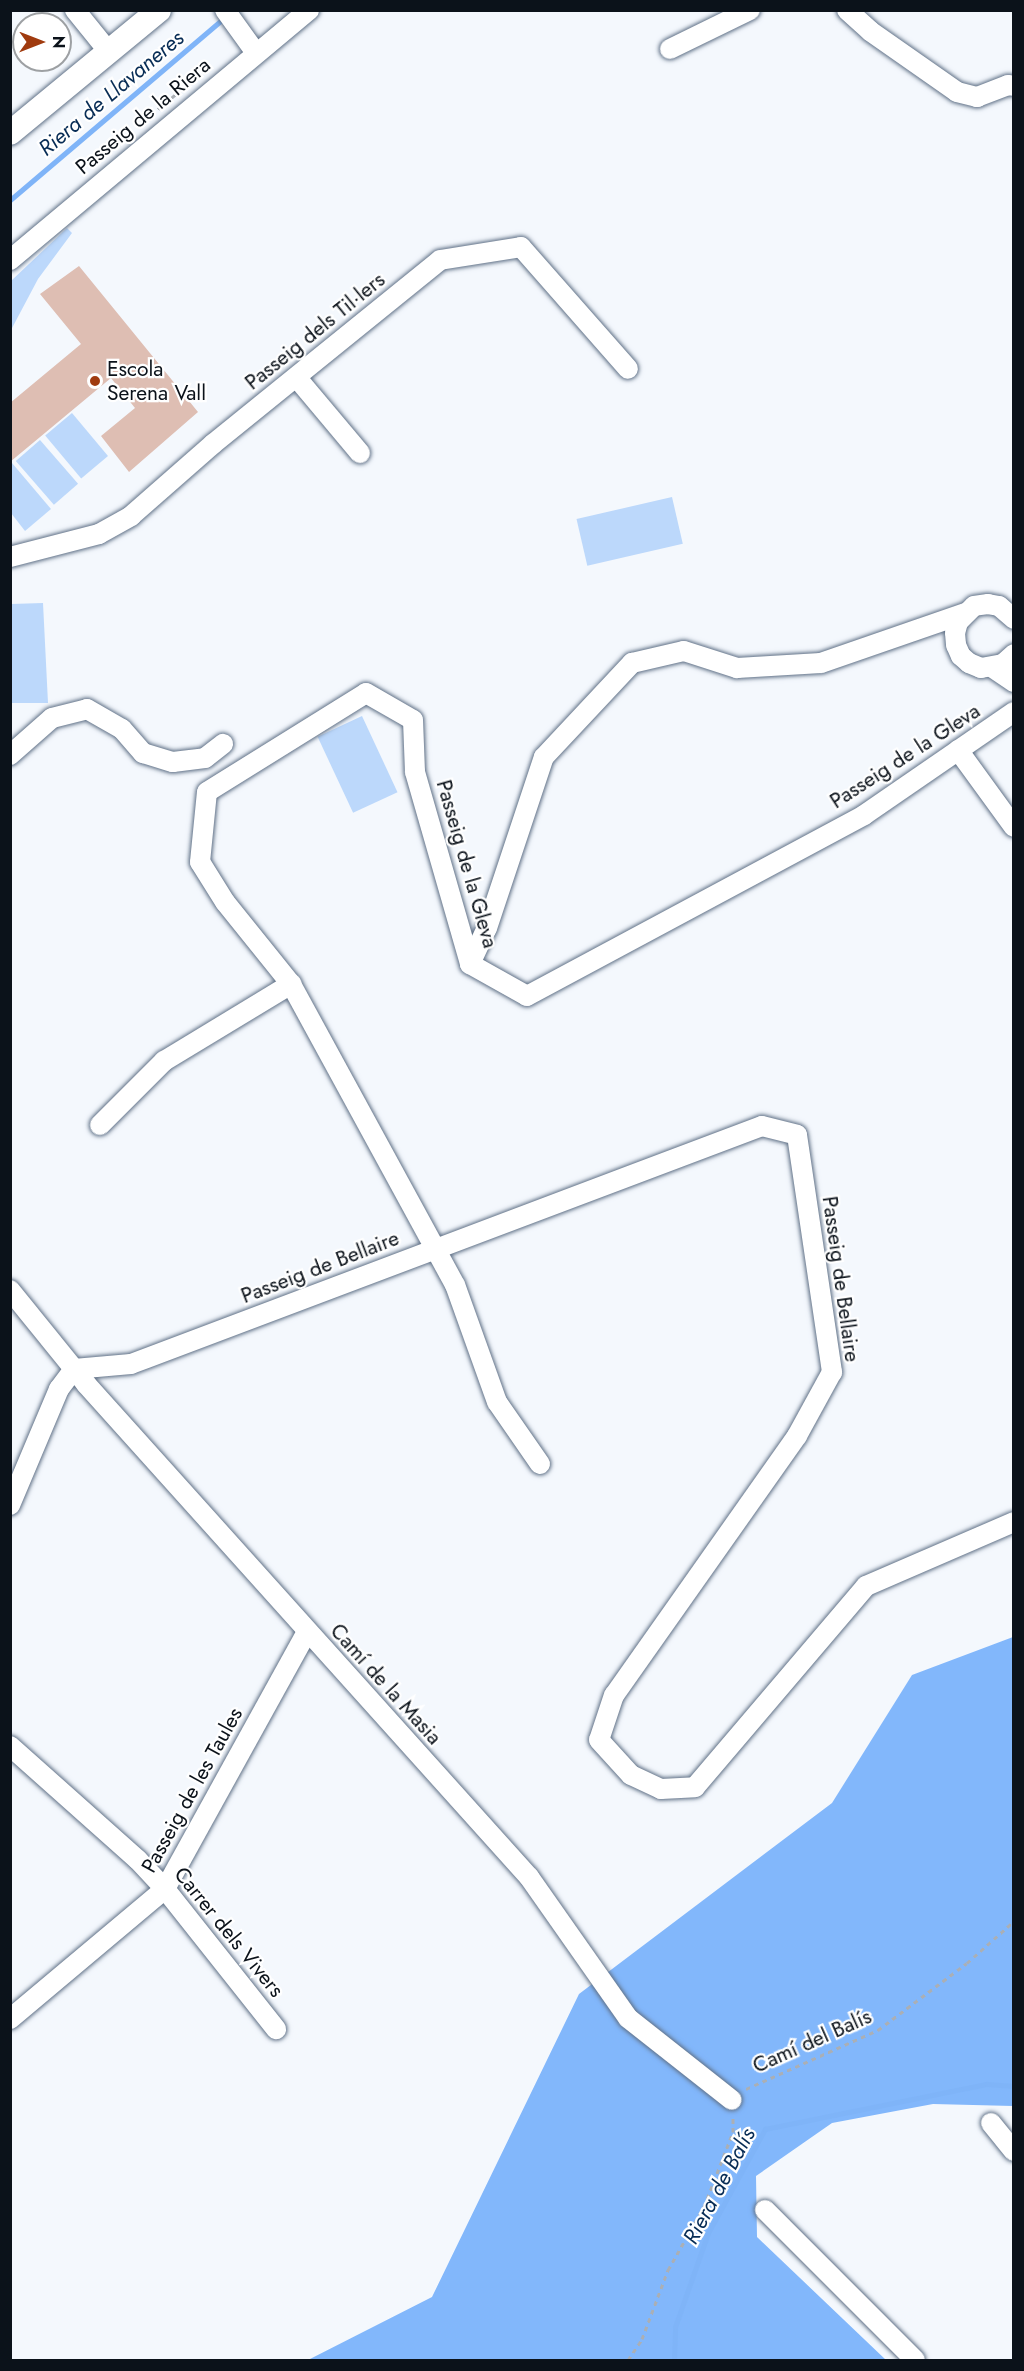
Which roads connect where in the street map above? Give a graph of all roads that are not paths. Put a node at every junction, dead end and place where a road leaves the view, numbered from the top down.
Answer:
1 (75, 10) edge
2 (159, 10) edge
3 (225, 10) edge
4 (309, 10) edge
5 (750, 10) edge
6 (847, 10) edge
7 (670, 49) dead end
8 (109, 52) junction
9 (256, 53) junction
10 (1014, 86) edge
11 (10, 133) edge
12 (10, 260) edge
13 (628, 369) dead end
14 (297, 378) junction
15 (360, 453) dead end
16 (10, 557) edge
17 (965, 613) junction
18 (1014, 619) edge
19 (1014, 654) edge
20 (993, 668) junction
21 (1014, 682) edge
22 (1014, 712) edge
23 (224, 744) dead end
24 (958, 750) junction
25 (10, 755) edge
26 (1014, 826) edge
27 (470, 964) junction
28 (291, 984) junction
29 (100, 1125) dead end
30 (435, 1249) junction
31 (10, 1290) edge
32 (74, 1369) junction
33 (540, 1464) dead end
34 (10, 1505) edge
35 (1014, 1522) edge
36 (307, 1632) junction
37 (10, 1746) edge
38 (165, 1889) junction
39 (10, 2019) edge
40 (276, 2029) dead end
41 (732, 2100) road end
42 (991, 2123) dead end
43 (1014, 2151) edge
44 (765, 2210) dead end
45 (915, 2361) edge

1 - 8 street
2 - 8 street
3 - 9 street
4 - 9 street, Passeig de la Riera
5 - 7 street
6 - 10 street
8 - 11 street
9 - 12 street, Passeig de la Riera
13 - 14 street, Passeig dels Til·lers
14 - 15 street
14 - 16 street, Passeig dels Til·lers
17 - 18 street
17 - 20 street
17 - 27 street
19 - 20 street
20 - 21 street
22 - 24 street, Passeig de la Gleva
23 - 25 street
24 - 26 street
24 - 27 street, Passeig de la Gleva
27 - 28 street, Passeig de la Gleva
28 - 29 street
28 - 30 street, Passeig de la Gleva
30 - 32 street, Passeig de Bellaire
30 - 33 street, Passeig de la Gleva
30 - 35 street, Passeig de Bellaire
31 - 32 street, Camí de la Masia
32 - 34 street
32 - 36 street, Camí de la Masia
36 - 38 street, Passeig de les Taules
36 - 41 street, Camí de la Masia
37 - 38 street, Carrer dels Vivers
38 - 39 street, Passeig de les Taules
38 - 40 street, Carrer dels Vivers
42 - 43 street
44 - 45 street

